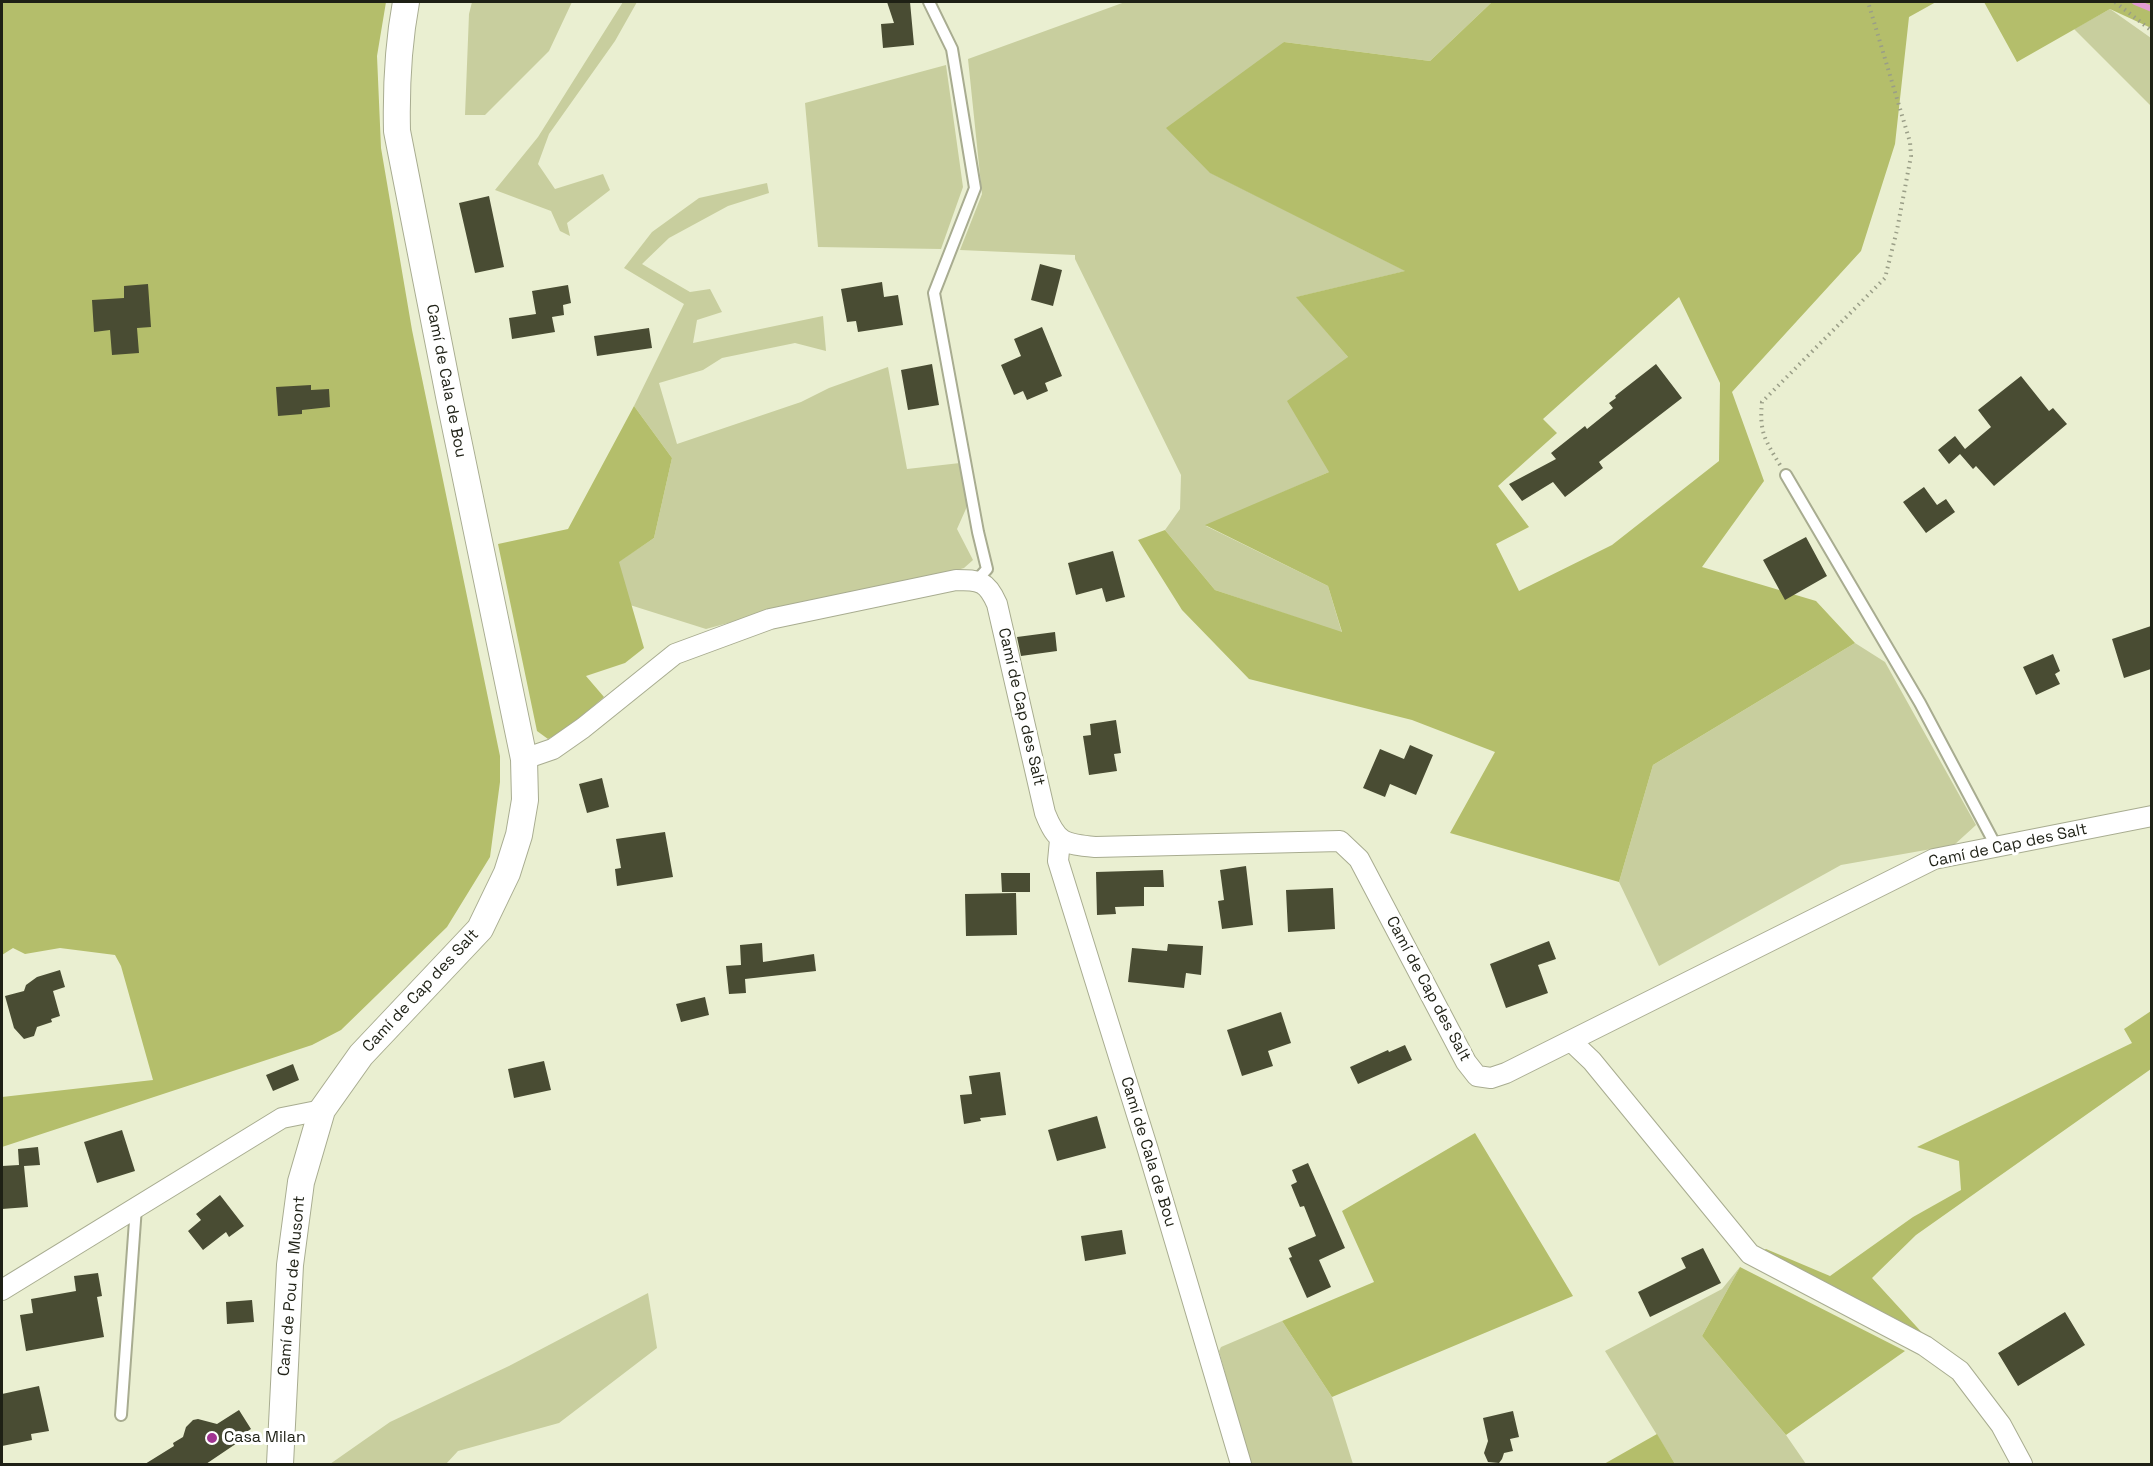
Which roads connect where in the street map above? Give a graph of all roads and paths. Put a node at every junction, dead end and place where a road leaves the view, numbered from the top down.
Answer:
1 (406, 2) edge
2 (928, 2) edge
3 (1868, 2) edge
4 (2115, 2) edge
5 (2151, 31) edge
6 (1786, 475) joint
7 (977, 580) junction
8 (524, 759) junction
9 (2151, 816) edge
10 (1060, 840) junction
11 (1996, 846) junction
12 (1571, 1041) junction
13 (322, 1110) junction
14 (136, 1207) junction
15 (2, 1290) edge
16 (121, 1415) dead end
17 (280, 1464) edge
18 (1241, 1464) edge
19 (2022, 1464) edge

1 - 8 street, Camí de Cala de Bou
2 - 7 lane
3 - 6 path
4 - 5 path
6 - 11 lane
7 - 8 street
7 - 10 street, Camí de Cap des Salt
8 - 13 street, Camí de Cap des Salt
9 - 11 street, Camí de Cap des Salt
10 - 12 street, Camí de Cap des Salt
10 - 18 street, Camí de Cala de Bou
11 - 12 street, Camí de Cap des Salt
12 - 19 street
13 - 14 street
13 - 17 street, Camí de Pou de Musont
14 - 15 street
14 - 16 lane

